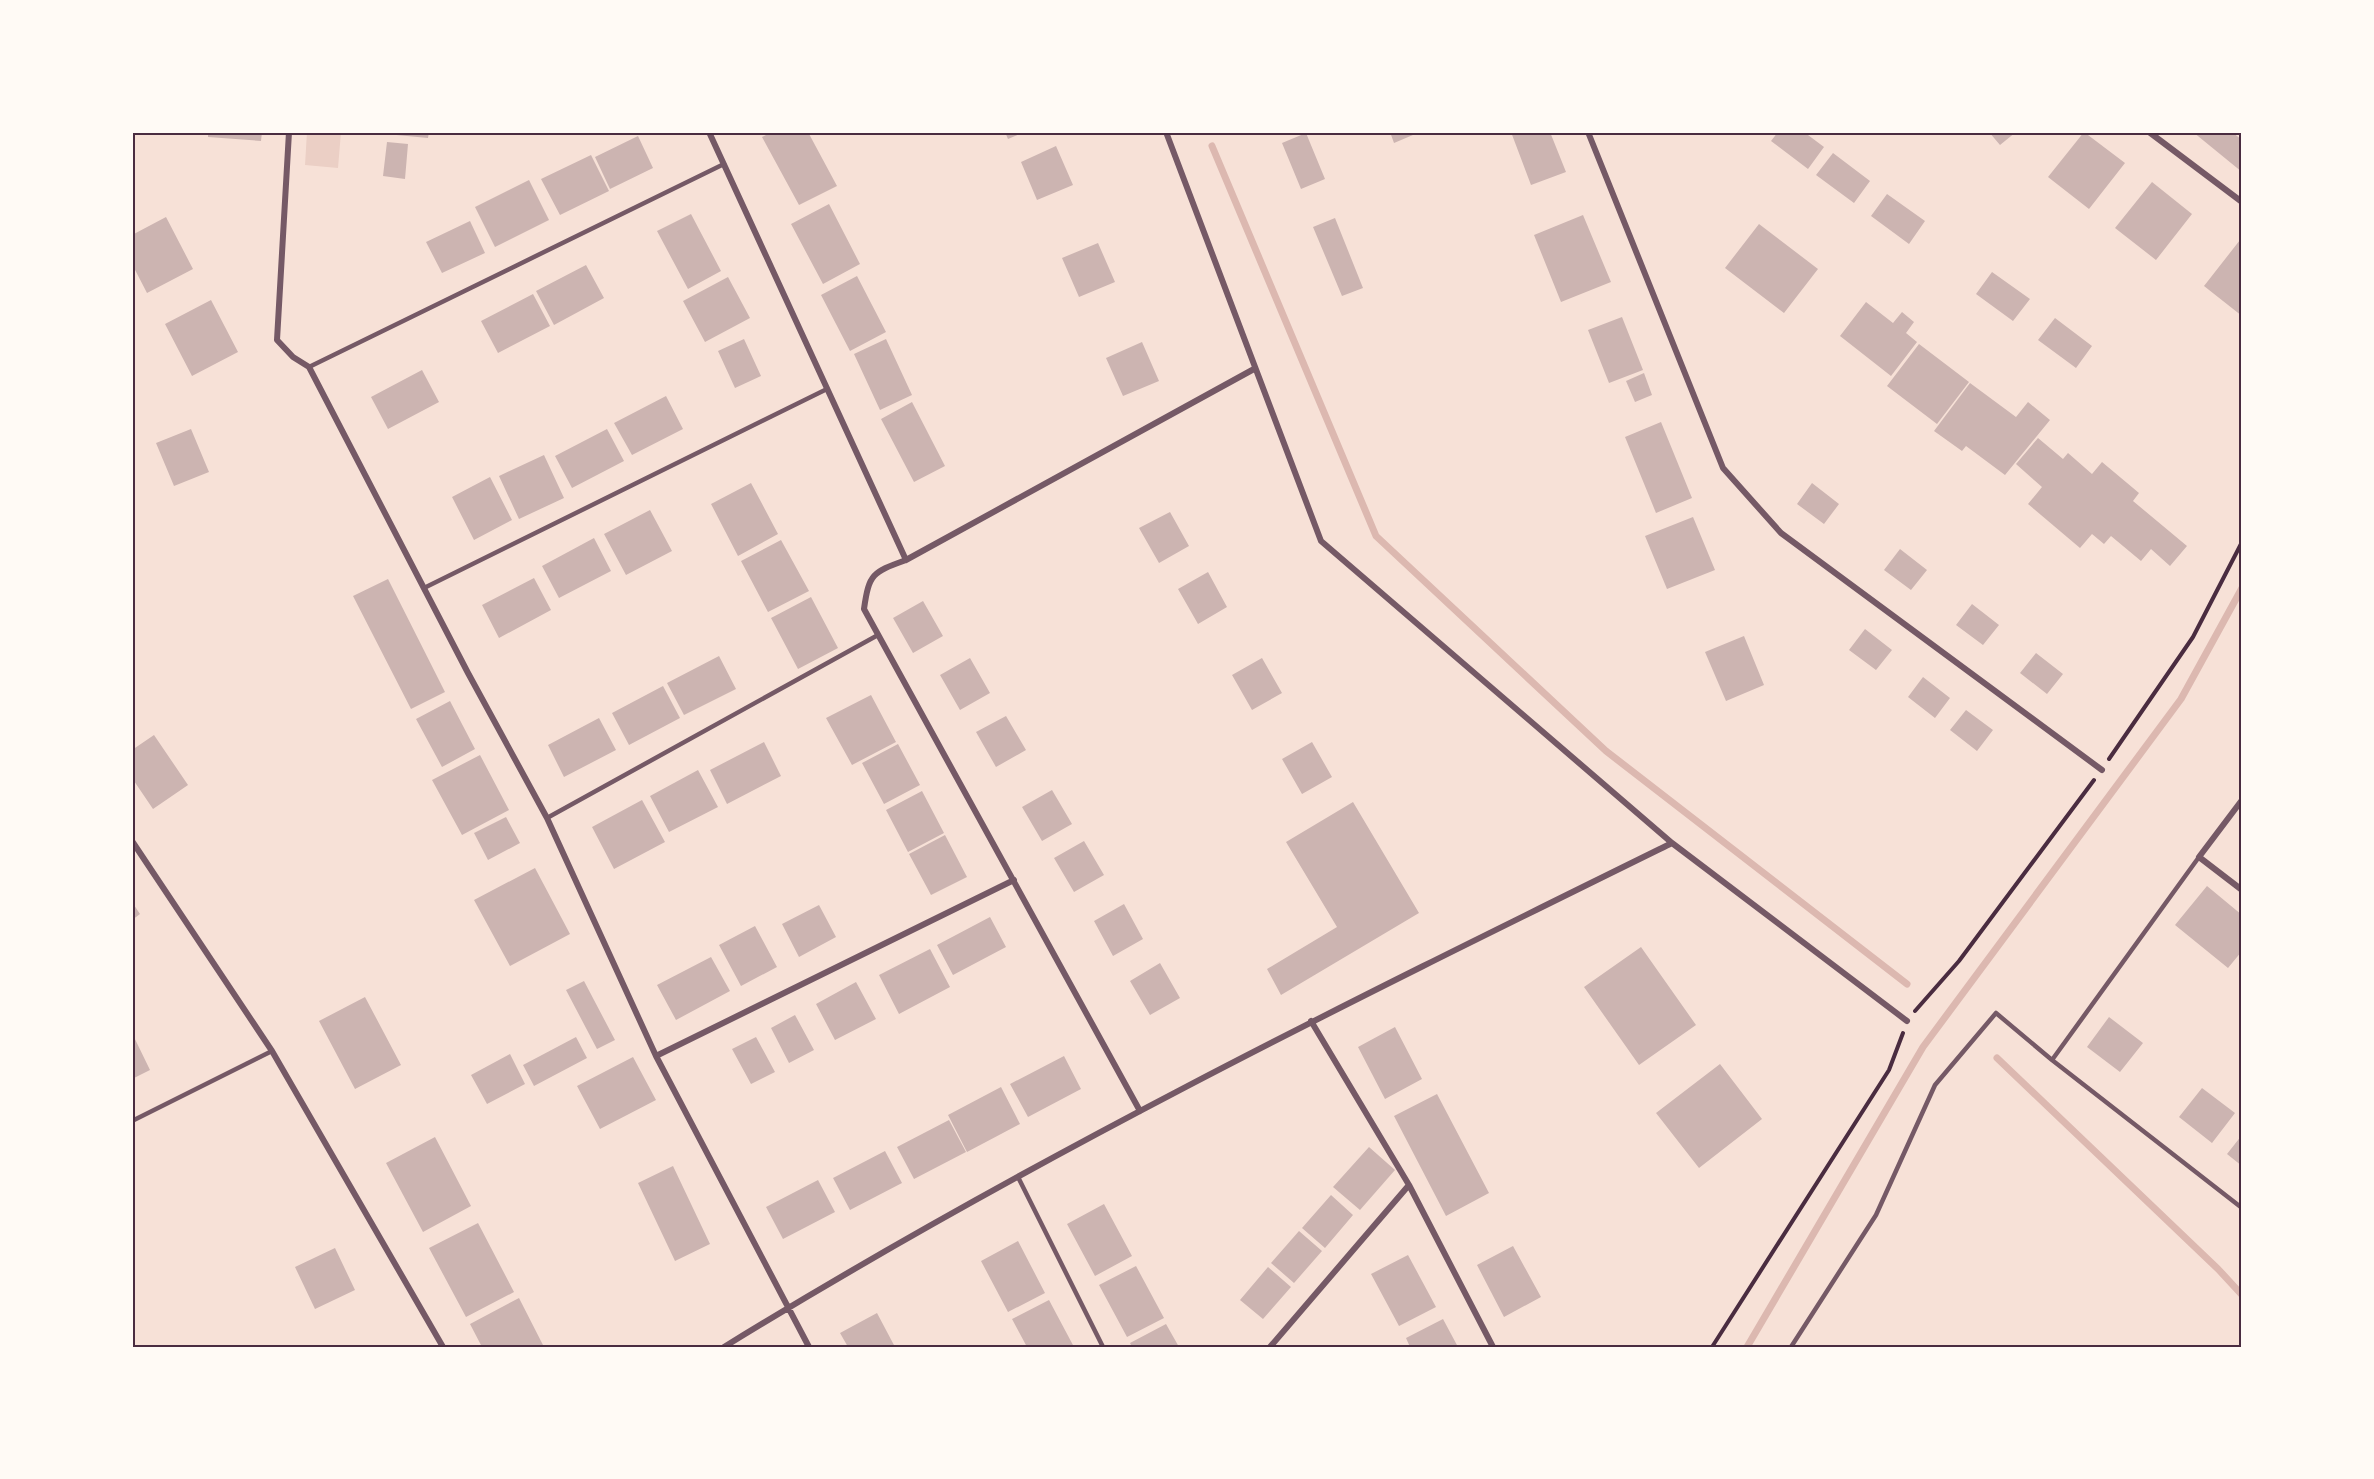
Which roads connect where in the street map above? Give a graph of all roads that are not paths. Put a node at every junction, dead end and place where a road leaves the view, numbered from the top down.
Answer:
1 (289, 132) edge
2 (709, 132) edge
3 (1166, 132) edge
4 (1588, 132) edge
5 (2149, 132) edge
6 (725, 164) junction
7 (2242, 202) edge
8 (309, 367) junction
9 (1254, 369) junction
10 (827, 389) junction
11 (906, 560) junction
12 (424, 588) junction
13 (878, 635) junction
14 (2102, 770) road end
15 (2242, 800) edge
16 (547, 818) junction
17 (132, 841) edge
18 (1672, 843) junction
19 (2199, 857) junction
20 (1014, 880) junction
21 (2242, 890) edge
22 (1907, 1020) road end
23 (1311, 1021) junction
24 (272, 1051) junction
25 (656, 1056) junction
26 (2052, 1060) junction
27 (1140, 1111) junction
28 (132, 1121) edge
29 (1018, 1177) junction
30 (1409, 1185) junction
31 (2242, 1208) edge
32 (788, 1307) junction
33 (443, 1347) edge
34 (724, 1347) edge
35 (809, 1347) edge
36 (1103, 1347) edge
37 (1270, 1347) edge
38 (1493, 1347) edge
39 (1791, 1347) edge

1 - 8 street
2 - 6 street
3 - 9 street
4 - 14 street
5 - 7 street
6 - 8 lane
6 - 10 street
8 - 12 street
9 - 11 street
9 - 18 street
10 - 11 street
10 - 12 lane
11 - 13 street
12 - 16 street
13 - 16 lane
13 - 20 street
15 - 19 street
16 - 25 street
17 - 24 street
18 - 22 street
18 - 23 street
19 - 21 street
19 - 26 lane
20 - 25 street
20 - 27 street
23 - 27 street
23 - 30 street
24 - 28 lane
24 - 33 street
25 - 32 street
26 - 31 lane
26 - 39 lane
27 - 29 street
29 - 32 street
29 - 36 lane
30 - 37 street
30 - 38 street
32 - 34 street
32 - 35 street

